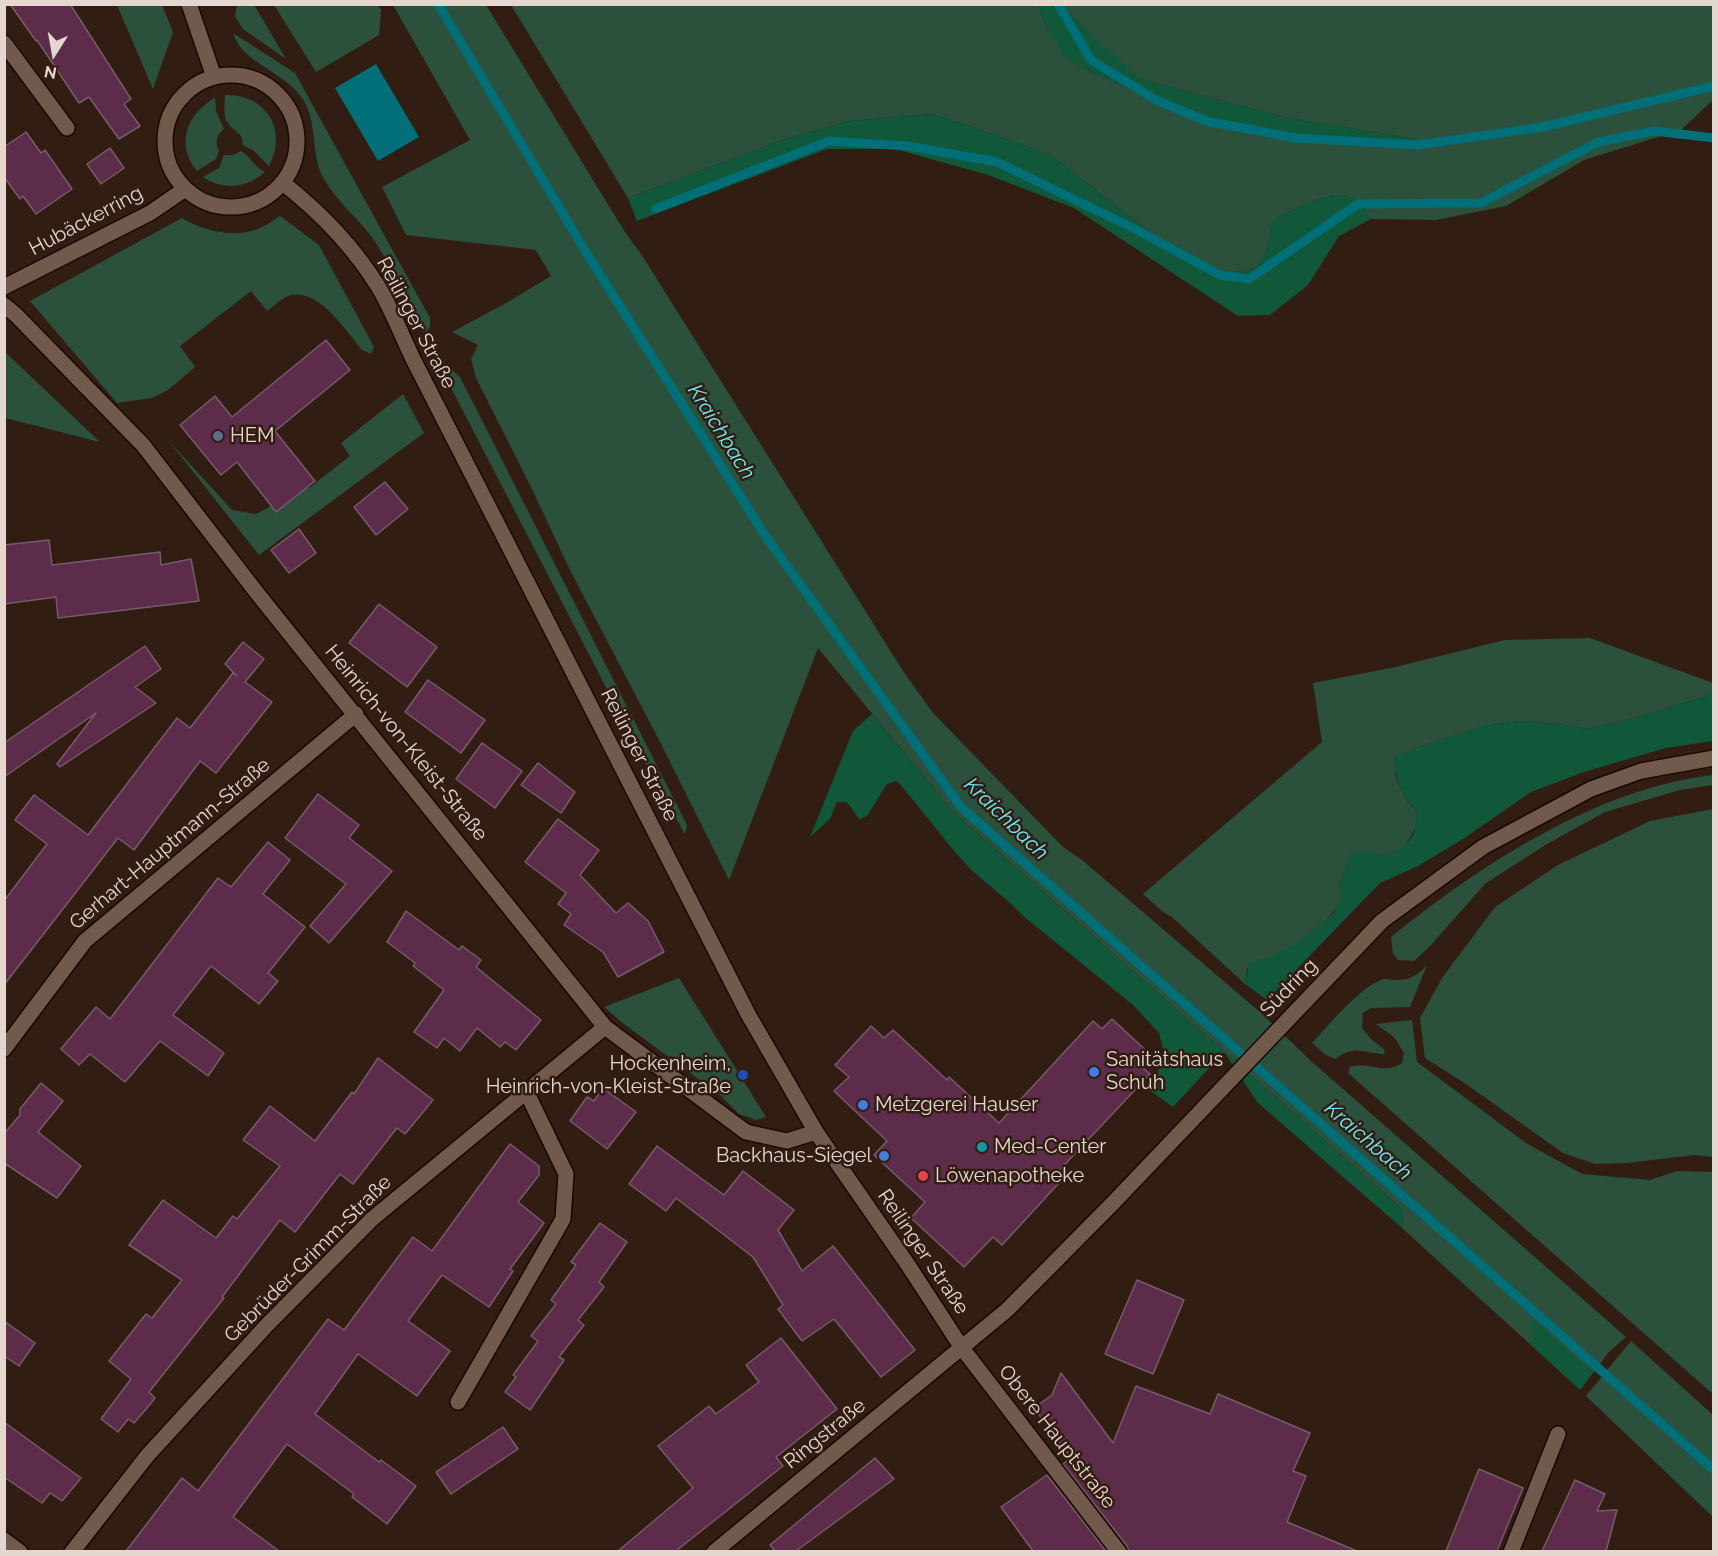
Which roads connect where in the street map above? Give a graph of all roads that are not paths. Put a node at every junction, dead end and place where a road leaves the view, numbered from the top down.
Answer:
1 (189, 4) edge
2 (4, 43) edge
3 (214, 77) junction
4 (67, 128) dead end
5 (283, 183) junction
6 (185, 189) junction
7 (4, 287) edge
8 (4, 306) edge
9 (356, 714) junction
10 (1713, 758) edge
11 (605, 1027) junction
12 (4, 1049) edge
13 (526, 1091) junction
14 (816, 1132) junction
15 (962, 1348) junction
16 (458, 1402) dead end
17 (1558, 1434) dead end
18 (4, 1540) edge
19 (20, 1551) edge
20 (72, 1551) edge
21 (714, 1551) edge
22 (1119, 1551) edge
23 (1511, 1551) edge

1 - 3 street
2 - 4 street
3 - 5 street
3 - 6 street
5 - 6 street
5 - 14 street, Reilinger Straße
6 - 7 street, Hubäckerring
8 - 9 street, Heinrich-von-Kleist-Straße
9 - 11 street, Heinrich-von-Kleist-Straße
9 - 12 street, Gerhart-Hauptmann-Straße
10 - 15 street, Südring
11 - 13 street, Gebrüder-Grimm-Straße
11 - 14 street, Heinrich-von-Kleist-Straße
13 - 16 street
13 - 20 street, Gebrüder-Grimm-Straße
14 - 15 street, Reilinger Straße
15 - 21 street, Ringstraße
15 - 22 street, Obere Hauptstraße
17 - 23 street
18 - 19 street

